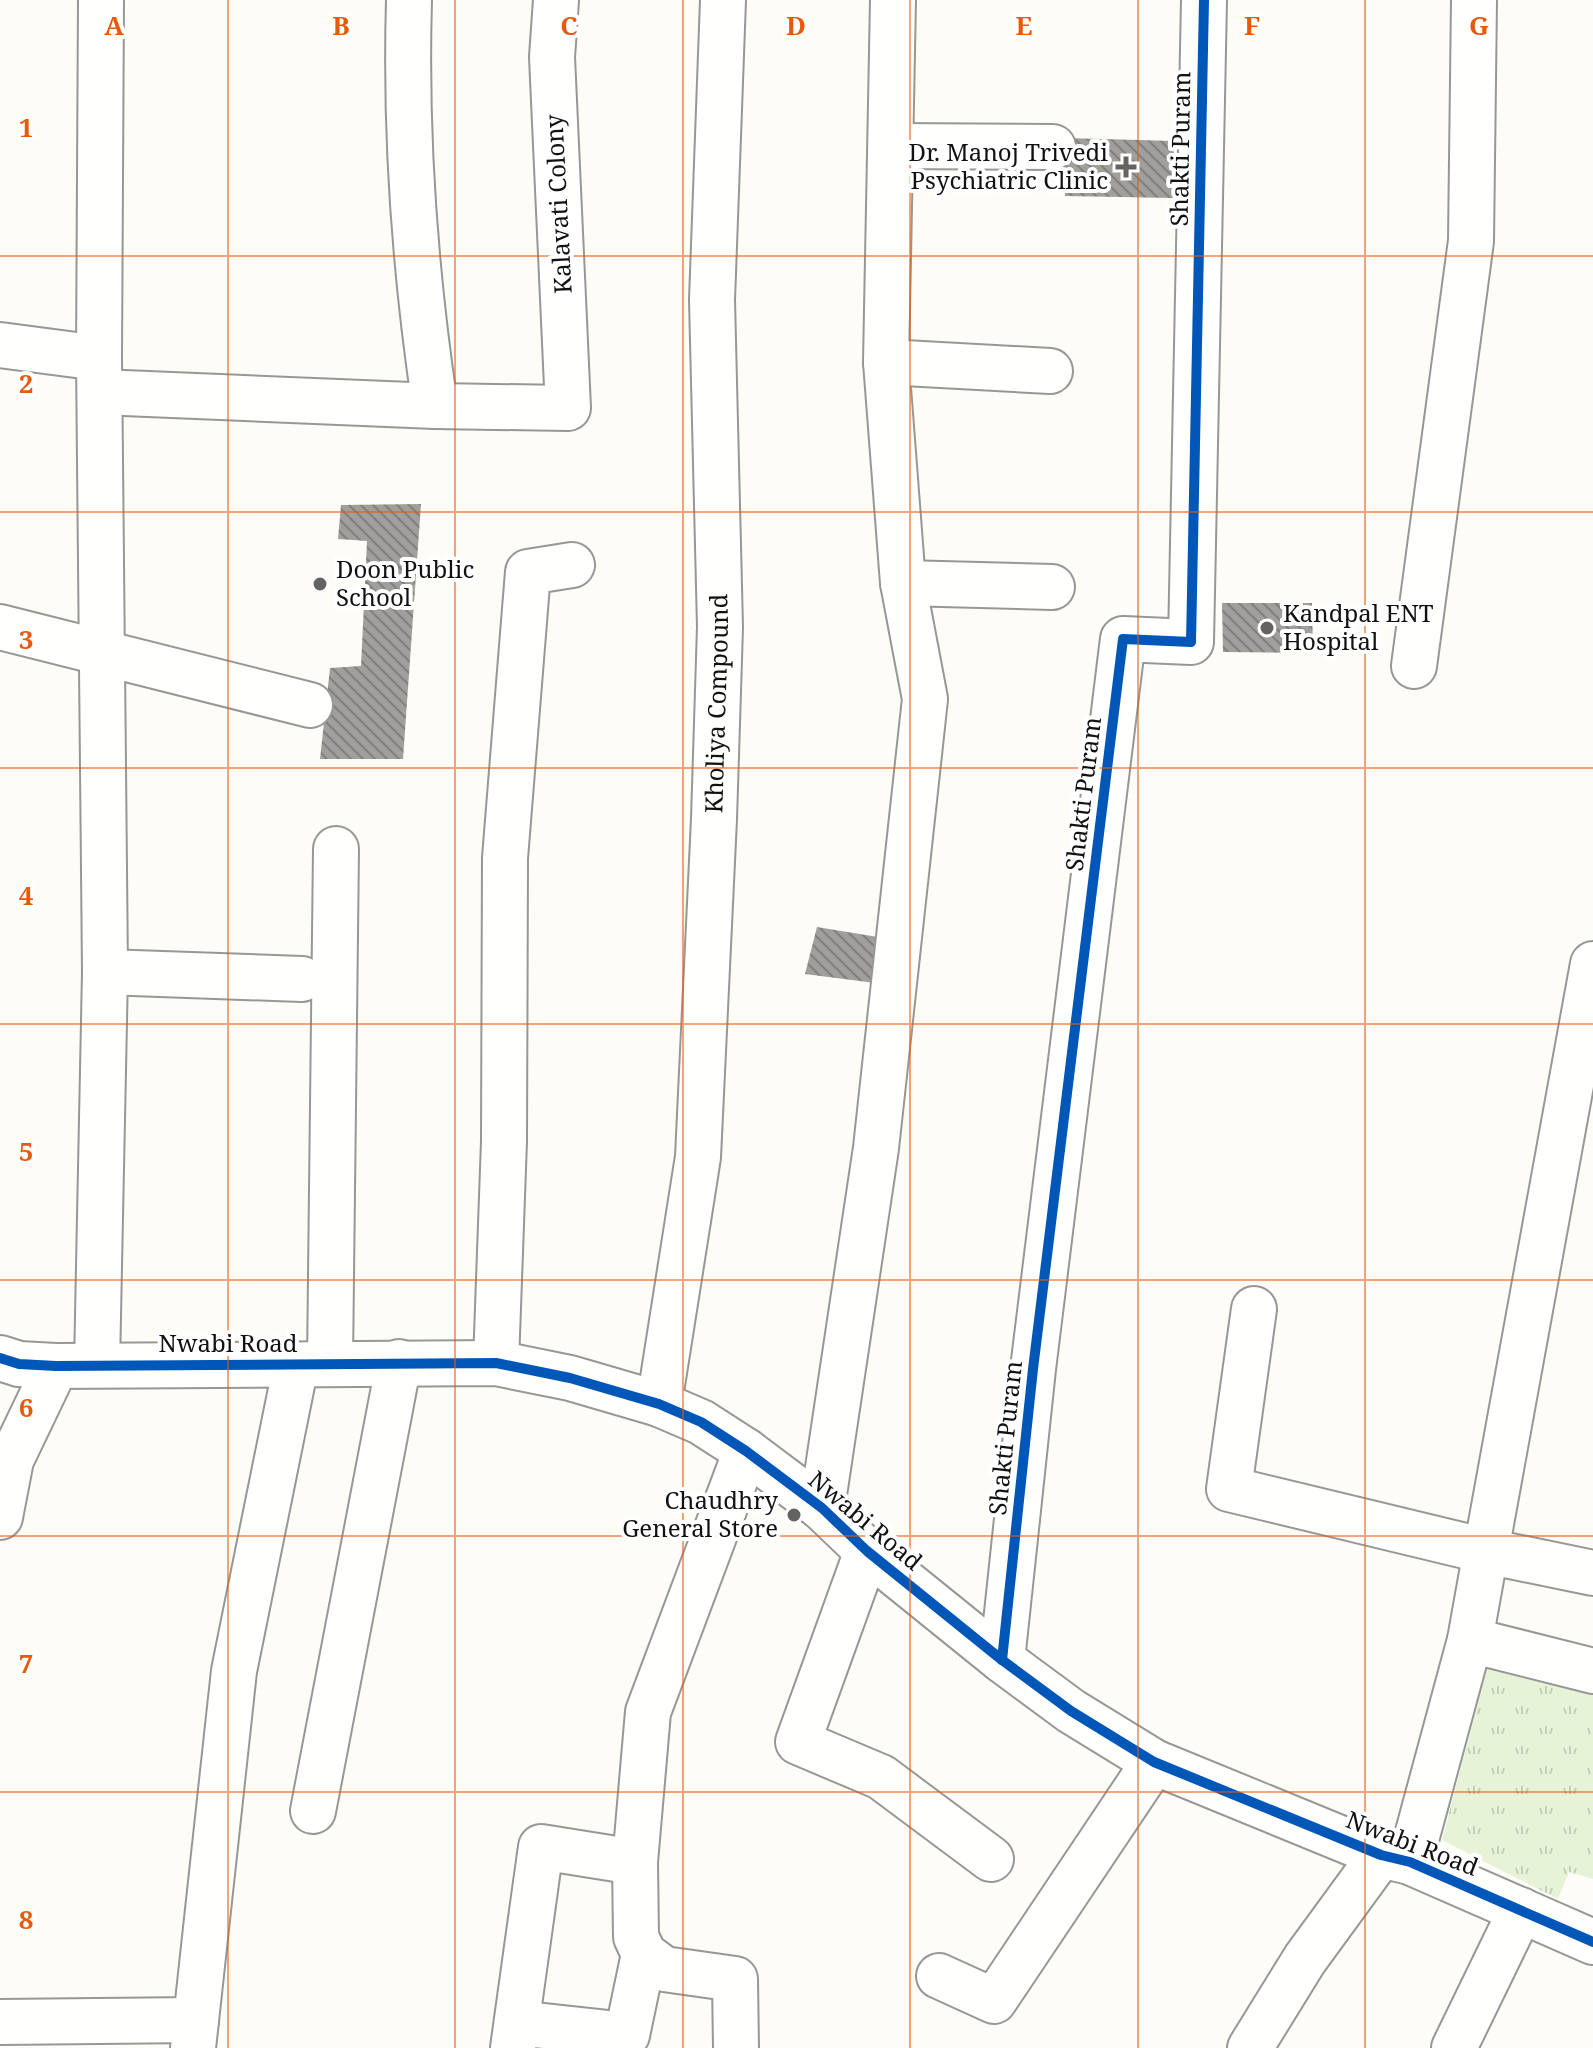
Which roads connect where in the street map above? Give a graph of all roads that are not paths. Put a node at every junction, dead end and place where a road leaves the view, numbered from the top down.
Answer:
1 (101, 0) edge
2 (409, 0) edge
3 (556, 0) edge
4 (723, 0) edge
5 (893, 0) edge
6 (1204, 0) edge
7 (1474, 0) edge
8 (892, 146) junction
9 (1053, 147) dead end
10 (0, 345) edge
11 (886, 362) junction
12 (1050, 371) dead end
13 (99, 375) junction
14 (435, 406) junction
15 (572, 565) dead end
16 (903, 583) junction
17 (1052, 587) dead end
18 (0, 627) edge
19 (101, 654) junction
20 (1414, 666) dead end
21 (310, 705) dead end
22 (336, 849) dead end
23 (1593, 964) edge
24 (105, 972) junction
25 (302, 979) dead end
26 (1254, 1309) dead end
27 (0, 1358) edge
28 (399, 1362) junction
29 (496, 1363) junction
30 (313, 1364) junction
31 (76, 1366) junction
32 (659, 1404) junction
33 (746, 1451) junction
34 (6, 1462) edge
35 (822, 1508) junction
36 (0, 1517) edge
37 (867, 1551) junction
38 (1486, 1551) junction
39 (1593, 1573) edge
40 (1470, 1640) junction
41 (1002, 1660) junction
42 (1593, 1671) edge
43 (1154, 1762) junction
44 (313, 1811) dead end
45 (1396, 1858) junction
46 (991, 1859) dead end
47 (635, 1862) junction
48 (1521, 1910) junction
49 (1593, 1942) edge
50 (644, 1954) junction
51 (939, 1976) dead end
52 (0, 2022) edge
53 (195, 2034) edge
54 (515, 2035) edge
55 (736, 2048) edge
56 (1250, 2048) edge
57 (1454, 2048) edge

1 - 13 street
2 - 14 street
3 - 14 street, Kalavati Colony
4 - 32 street, Kholiya Compound
5 - 8 street
6 - 41 street, Shakti Puram
7 - 20 street
8 - 9 street
8 - 11 street
10 - 13 street
11 - 12 street
11 - 16 street
13 - 14 street
13 - 19 street
15 - 29 street
16 - 17 street
16 - 35 street
18 - 19 street
19 - 21 street
19 - 24 street
22 - 30 street
23 - 38 street
24 - 25 street
24 - 31 street
26 - 38 street
27 - 31 street, Nwabi Road
28 - 29 street, Nwabi Road
28 - 30 street, Nwabi Road
28 - 44 street
29 - 32 street, Nwabi Road
30 - 31 street, Nwabi Road
30 - 53 street
31 - 34 street
32 - 33 street, Nwabi Road
33 - 35 street, Nwabi Road
33 - 47 street
34 - 36 street
35 - 37 street, Nwabi Road
37 - 41 street, Nwabi Road
37 - 46 street
38 - 39 street
38 - 40 street
40 - 42 street
40 - 45 street
41 - 43 street, Nwabi Road
43 - 45 street, Nwabi Road
43 - 51 street
45 - 48 street, Nwabi Road
45 - 56 street
47 - 50 street
47 - 54 street
48 - 49 street, Nwabi Road
48 - 57 street
50 - 54 street
50 - 55 street
52 - 53 street

